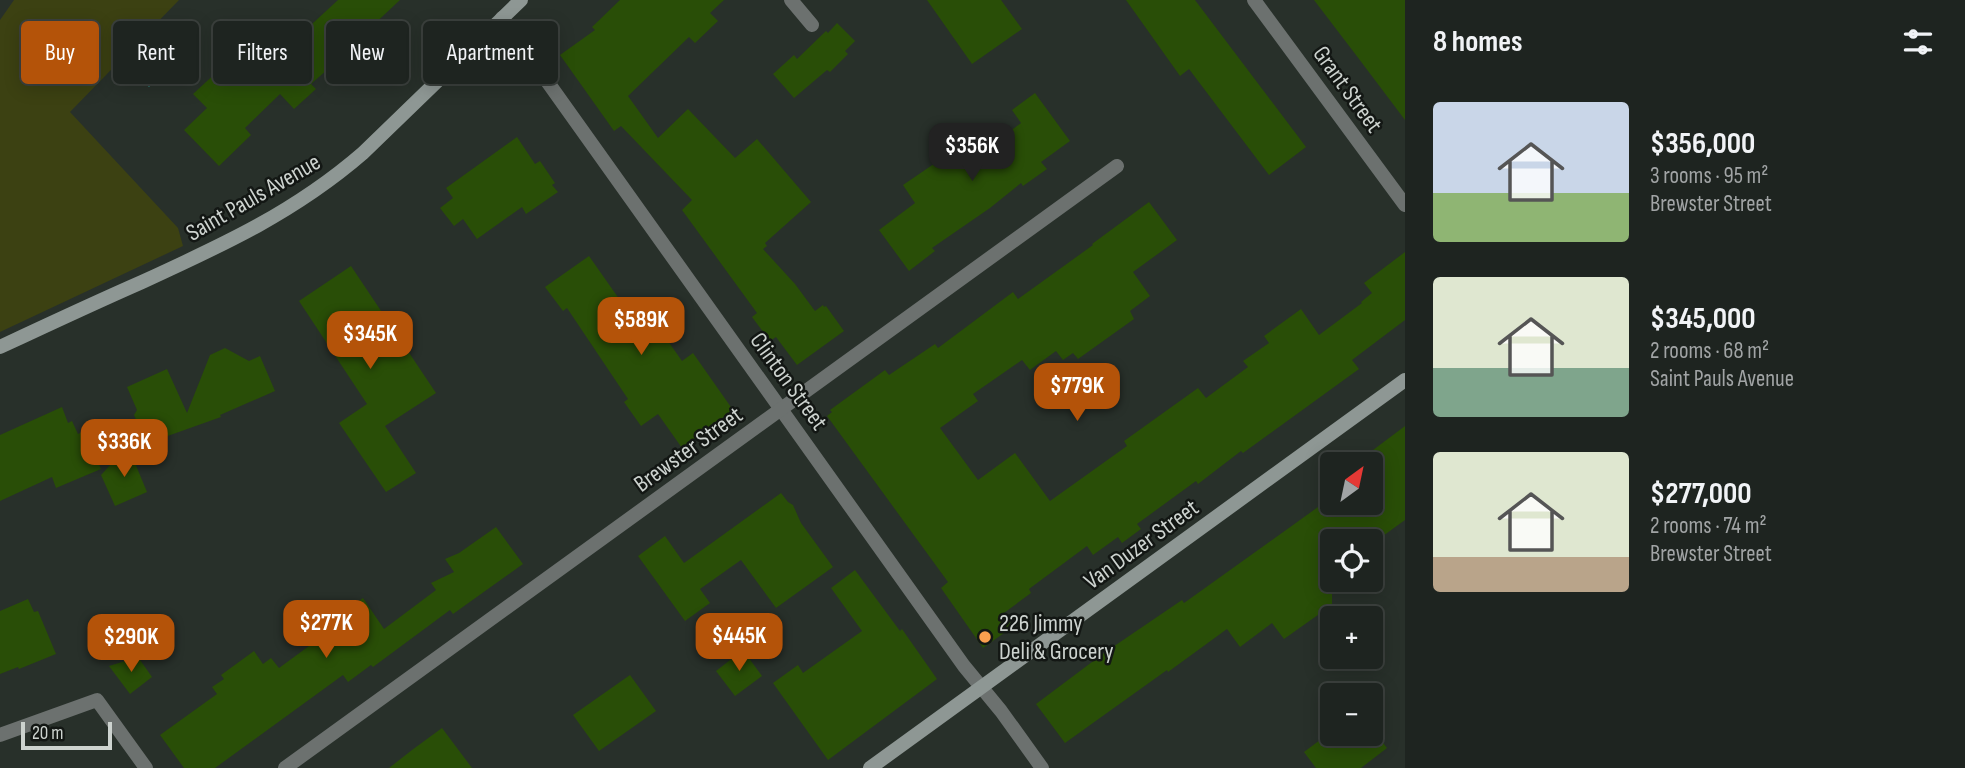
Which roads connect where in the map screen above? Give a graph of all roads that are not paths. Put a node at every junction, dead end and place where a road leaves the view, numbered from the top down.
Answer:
1 (521, 0) edge
2 (791, 0) edge
3 (1254, 0) edge
4 (502, 18) junction
5 (812, 25) dead end
6 (1117, 166) dead end
7 (1405, 205) edge
8 (0, 347) edge
9 (1405, 380) edge
10 (781, 410) junction
11 (982, 688) junction
12 (0, 734) edge
13 (145, 768) edge
14 (285, 768) edge
15 (870, 768) edge
16 (1042, 768) edge

1 - 4 main road, Saint Pauls Avenue
2 - 5 street
3 - 7 street, Grant Street
4 - 8 main road, Saint Pauls Avenue
4 - 10 street, Clinton Street
6 - 10 street, Brewster Street
9 - 11 main road, Van Duzer Street
10 - 11 street, Clinton Street
10 - 14 street, Brewster Street
11 - 15 main road, Van Duzer Street
11 - 16 street, Clinton Street
12 - 13 street

